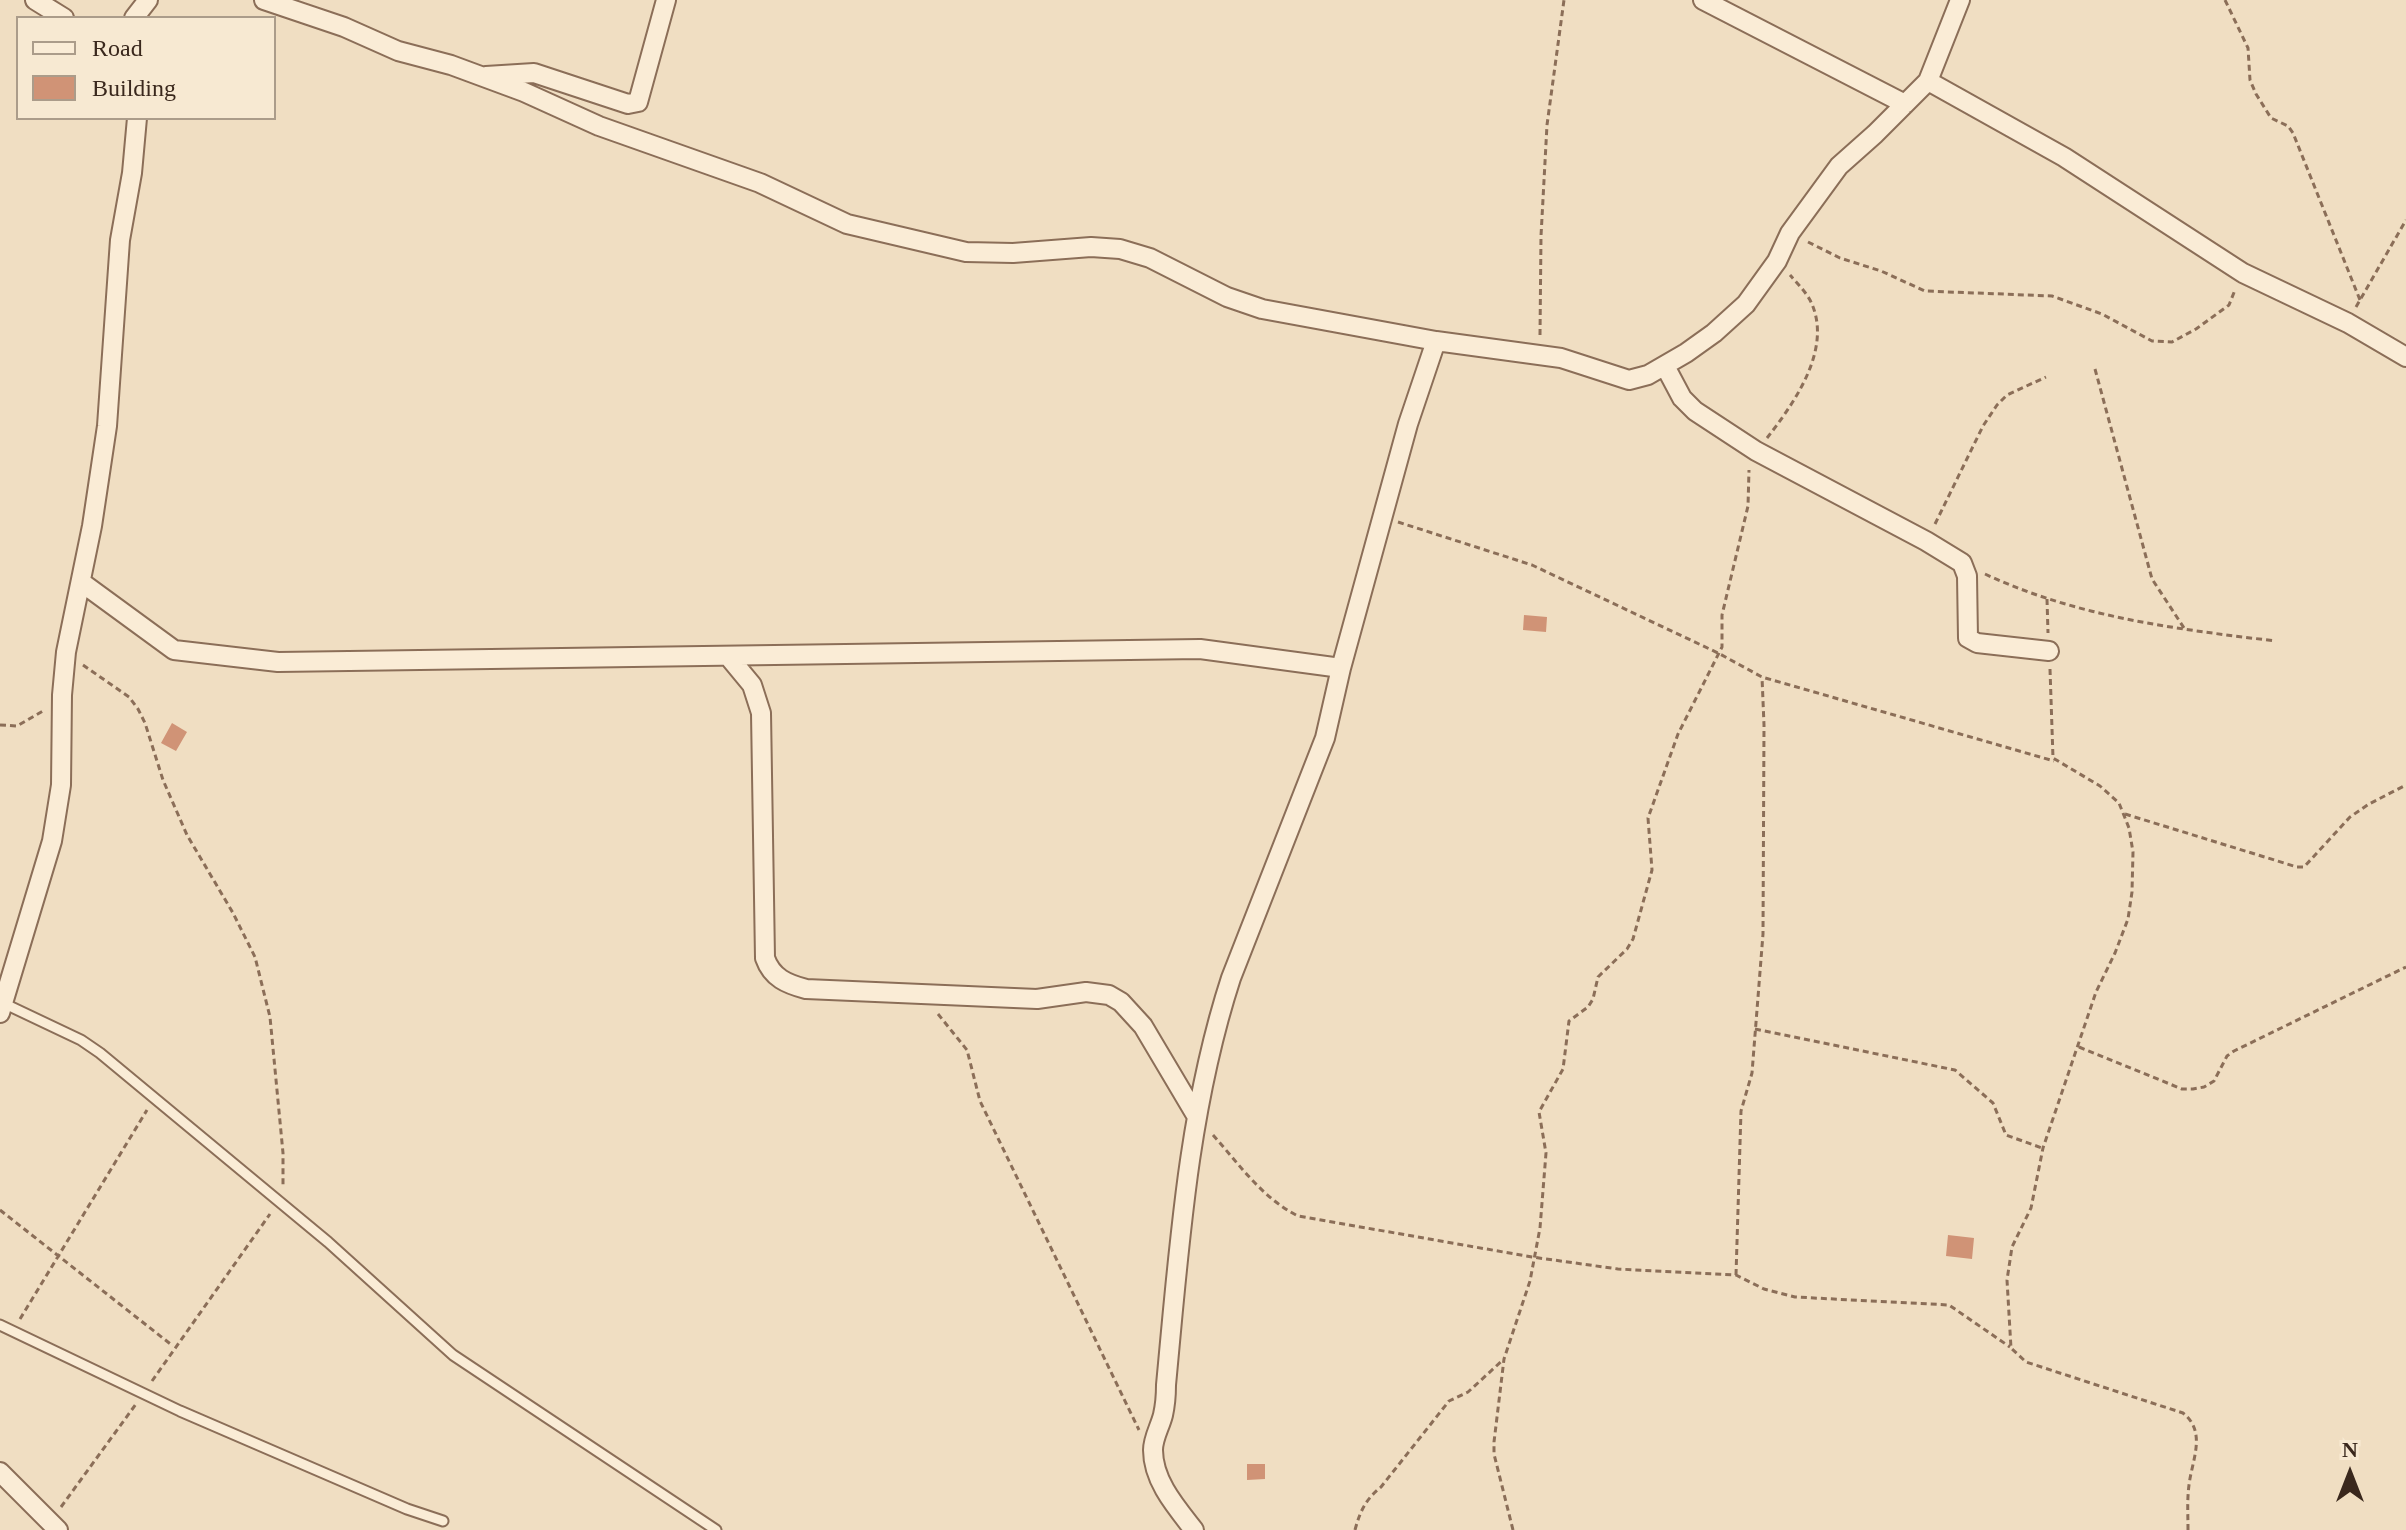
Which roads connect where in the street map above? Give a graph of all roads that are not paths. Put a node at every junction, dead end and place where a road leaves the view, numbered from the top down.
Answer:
1 (35, 0) edge
2 (148, 0) edge
3 (264, 0) edge
4 (666, 0) edge
5 (1703, 0) edge
6 (1960, 0) edge
7 (61, 16) edge
8 (136, 16) edge
9 (483, 77) junction
10 (1928, 81) junction
11 (1905, 104) junction
12 (137, 120) edge
13 (1436, 341) junction
14 (2406, 357) edge
15 (1665, 366) junction
16 (81, 582) junction
17 (2049, 651) road end
18 (728, 656) junction
19 (1341, 668) junction
20 (2, 1008) edge
21 (1197, 1117) junction
22 (0, 1325) edge
23 (0, 1472) edge
24 (443, 1521) dead end
25 (53, 1525) edge
26 (716, 1530) edge
27 (1194, 1530) edge

1 - 7 street
2 - 8 street
3 - 9 street
4 - 9 street
5 - 11 street
6 - 10 street
9 - 13 street
10 - 11 street
10 - 14 street
11 - 15 street
12 - 16 street
13 - 15 street
13 - 19 street
15 - 17 street
16 - 18 street
16 - 20 street
18 - 19 street
18 - 21 street
19 - 21 street
20 - 26 lane
21 - 27 street
22 - 24 lane
23 - 25 street

